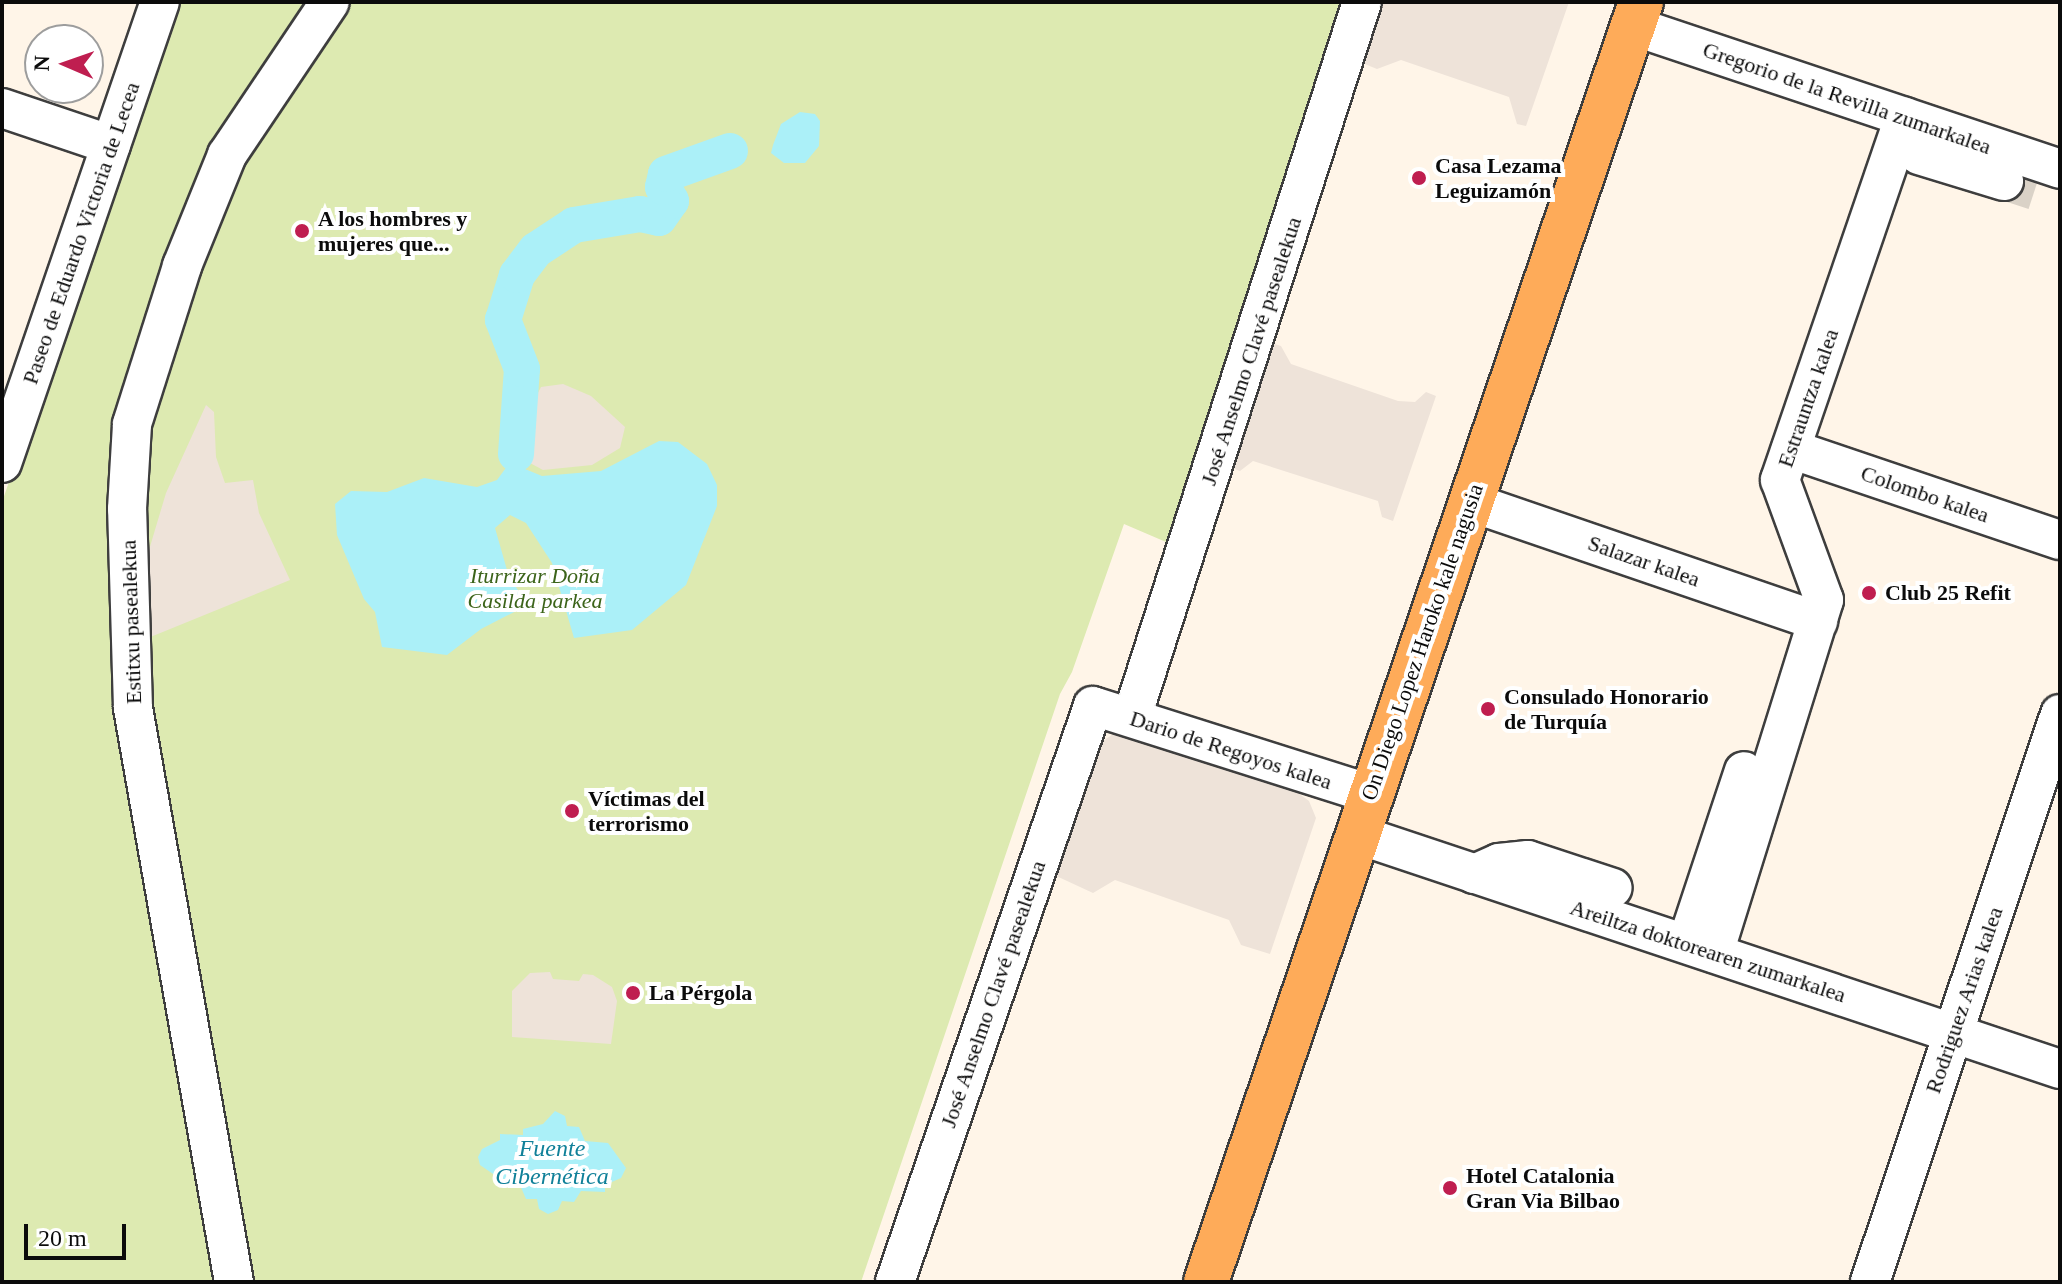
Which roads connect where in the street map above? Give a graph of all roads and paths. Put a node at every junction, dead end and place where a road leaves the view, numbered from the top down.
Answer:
1 (160, 2) edge
2 (330, 2) edge
3 (1362, 2) edge
4 (1637, 14) edge
5 (2, 108) edge
6 (1904, 117) junction
7 (111, 145) junction
8 (1919, 155) dead end
9 (2060, 169) edge
10 (2004, 181) tunnel mouth
11 (13, 399) edge
12 (1791, 449) junction
13 (2, 463) edge
14 (1470, 502) junction
15 (2060, 540) edge
16 (1818, 621) junction
17 (1138, 698) dead end
18 (1093, 706) joint
19 (2060, 717) edge
20 (1744, 771) dead end
21 (1363, 814) junction
22 (1474, 874) junction
23 (1613, 888) dead end
24 (1700, 948) junction
25 (1953, 1033) junction
26 (2060, 1069) edge
27 (234, 1282) edge
28 (895, 1282) edge
29 (1206, 1282) edge
30 (1870, 1282) edge

1 - 7 street, Paseo de Eduardo Victoria de Lecea
2 - 27 street, Estitxu pasealekua
3 - 17 street, José Anselmo Clavé pasealekua
4 - 6 street, Gregorio de la Revilla zumarkalea
4 - 14 main road, On Diego Lopez Haroko kale nagusia
5 - 7 street
6 - 9 street, Gregorio de la Revilla zumarkalea
6 - 12 street, Estrauntza kalea
7 - 11 street, Paseo de Eduardo Victoria de Lecea
8 - 10 street
11 - 13 street, Paseo de Eduardo Victoria de Lecea
12 - 15 street, Colombo kalea
12 - 16 street, Estrauntza kalea
14 - 16 street, Salazar kalea
14 - 21 main road, On Diego Lopez Haroko kale nagusia
16 - 24 street, Estrauntza kalea
18 - 21 street, Dario de Regoyos kalea
18 - 28 street, José Anselmo Clavé pasealekua
19 - 25 street, Rodriguez Arias kalea
20 - 24 street
21 - 22 street, Areiltza doktorearen zumarkalea
21 - 29 main road, On Diego Lopez Haroko kale nagusia
22 - 23 street
22 - 24 street, Areiltza doktorearen zumarkalea
24 - 25 street, Areiltza doktorearen zumarkalea
25 - 26 street, Areiltza doktorearen zumarkalea
25 - 30 street, Rodriguez Arias kalea

